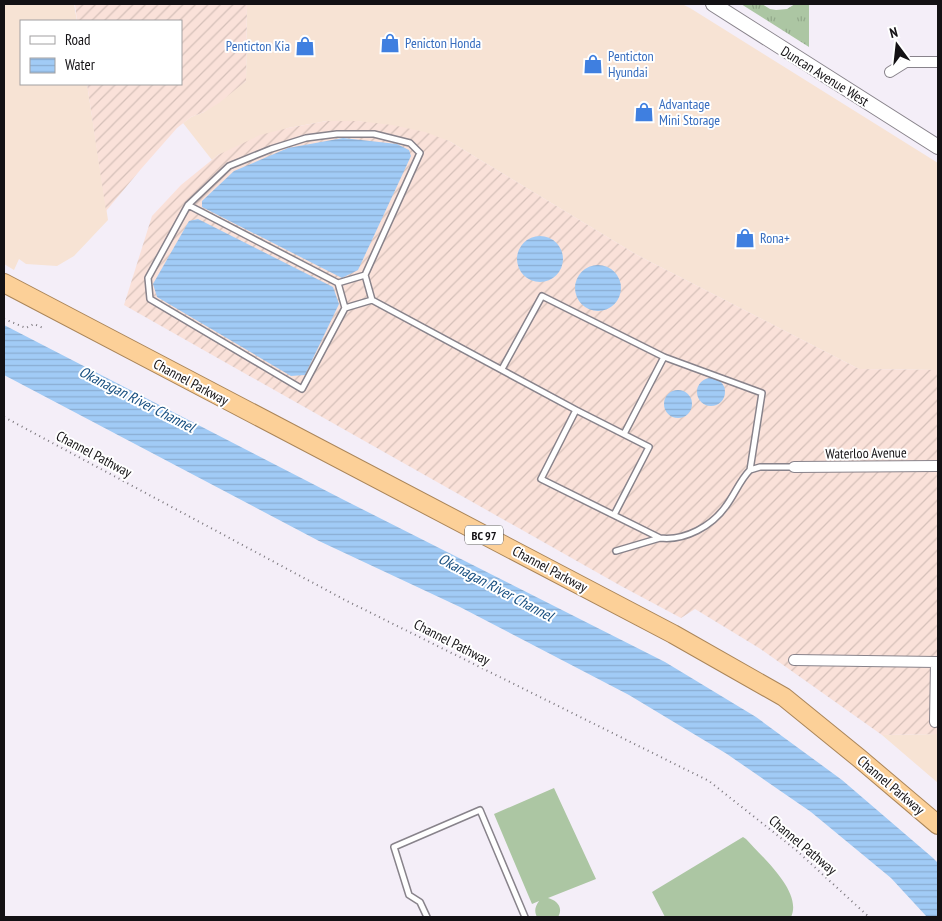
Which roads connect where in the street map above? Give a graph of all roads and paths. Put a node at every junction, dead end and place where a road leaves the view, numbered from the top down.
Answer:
1 (713, 4) edge
2 (938, 62) edge
3 (890, 72) dead end
4 (938, 147) edge
5 (188, 205) junction
6 (365, 274) junction
7 (4, 283) edge
8 (338, 283) junction
9 (372, 300) junction
10 (345, 308) junction
11 (4, 319) edge
12 (43, 328) dead end
13 (664, 357) junction
14 (502, 369) junction
15 (576, 410) junction
16 (4, 417) edge
17 (624, 434) junction
18 (938, 466) edge
19 (794, 467) joint
20 (750, 470) junction
21 (614, 515) junction
22 (660, 538) junction
23 (616, 551) dead end
24 (794, 660) dead end
25 (937, 662) edge
26 (935, 722) dead end
27 (938, 825) edge
28 (427, 917) edge
29 (525, 917) edge
30 (868, 917) edge

1 - 4 street, Duncan Avenue West
2 - 3 street
5 - 6 lane
5 - 8 lane
5 - 10 lane
6 - 8 lane
6 - 9 lane
7 - 27 highway, Channel Parkway / BC 97
8 - 10 lane
9 - 10 lane
9 - 14 lane
11 - 12 path
13 - 14 lane
13 - 17 lane
13 - 20 lane
14 - 15 lane
15 - 17 lane
15 - 21 lane
16 - 30 path, Channel Pathway
17 - 21 lane
18 - 19 street, Waterloo Avenue
19 - 20 lane
20 - 22 lane
21 - 22 lane
22 - 23 lane
24 - 25 street
25 - 26 street
28 - 29 lane

